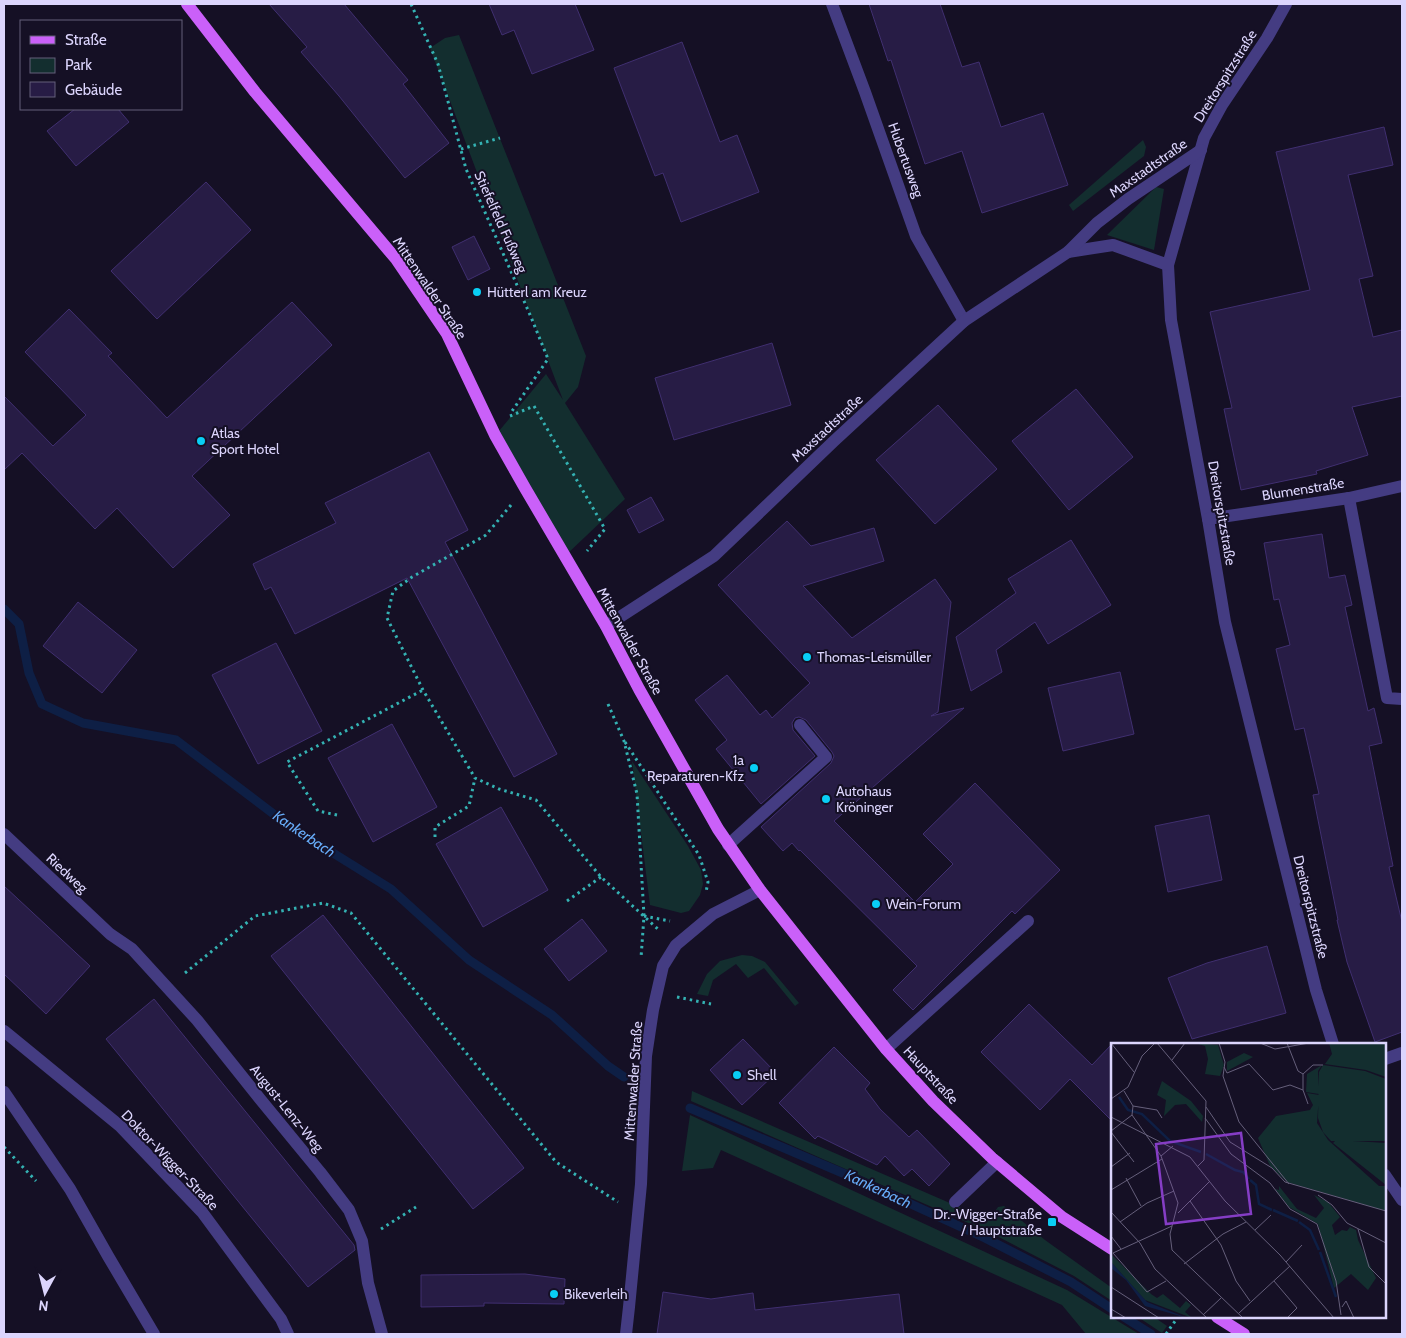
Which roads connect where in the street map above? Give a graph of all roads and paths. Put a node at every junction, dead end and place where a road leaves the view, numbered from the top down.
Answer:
1 (187, 4) edge
2 (411, 4) edge
3 (832, 4) edge
4 (1286, 4) edge
5 (500, 138) dead end
6 (461, 149) junction
7 (1200, 150) junction
8 (1068, 252) junction
9 (1168, 265) junction
10 (964, 321) junction
11 (1402, 486) edge
12 (525, 488) junction
13 (1349, 498) junction
14 (1208, 519) junction
15 (583, 555) dead end
16 (606, 626) junction
17 (423, 690) junction
18 (1402, 700) edge
19 (608, 704) dead end
20 (800, 726) dead end
21 (624, 741) junction
22 (475, 778) junction
23 (336, 815) dead end
24 (4, 834) edge
25 (435, 837) dead end
26 (728, 845) junction
27 (601, 877) junction
28 (760, 890) junction
29 (705, 896) dead end
30 (567, 901) dead end
31 (644, 916) junction
32 (1028, 921) dead end
33 (671, 922) dead end
34 (110, 934) joint
35 (676, 944) junction
36 (167, 988) junction
37 (696, 1001) dead end
38 (712, 1004) dead end
39 (4, 1032) edge
40 (1333, 1043) edge
41 (886, 1049) junction
42 (1402, 1053) edge
43 (1386, 1059) edge
44 (4, 1092) edge
45 (997, 1162) junction
46 (1386, 1176) edge
47 (1402, 1200) edge
48 (619, 1202) dead end
49 (955, 1202) dead end
50 (416, 1207) dead end
51 (362, 1241) junction
52 (1111, 1248) edge
53 (1177, 1318) edge
54 (1218, 1318) edge
55 (154, 1334) edge
56 (288, 1334) edge
57 (382, 1334) edge
58 (626, 1334) edge
59 (1166, 1334) edge
60 (1244, 1334) edge

1 - 12 main road, Mittenwalder Straße
2 - 6 path, Stiefelfeld Fußweg
3 - 10 street, Hubertusweg
4 - 7 street, Dreitorspitzstraße
5 - 6 path
6 - 15 path, Stiefelfeld Fußweg
7 - 8 street, Maxstadtstraße
7 - 9 street, Dreitorspitzstraße
8 - 9 street, Maxstadtstraße
8 - 10 street, Maxstadtstraße
9 - 14 street, Dreitorspitzstraße
10 - 16 street, Maxstadtstraße
11 - 13 street, Blumenstraße
12 - 16 main road, Mittenwalder Straße
12 - 17 path
13 - 14 street, Blumenstraße
13 - 18 street
14 - 40 street, Dreitorspitzstraße
16 - 26 main road, Mittenwalder Straße
17 - 22 path
17 - 23 path
19 - 21 path
20 - 26 street
21 - 29 path
21 - 31 path
22 - 25 path
22 - 27 path
24 - 34 street, Riedweg
26 - 28 main road, Mittenwalder Straße
27 - 30 path
27 - 31 path
28 - 35 street, Mittenwalder Straße
28 - 41 main road, Hauptstraße
31 - 33 path
31 - 35 path
32 - 41 street
34 - 36 street, August-Lenz-Weg
35 - 58 street, Mittenwalder Straße
36 - 48 path
36 - 51 street, August-Lenz-Weg
37 - 38 path
39 - 56 street, Doktor-Wigger-Straße
41 - 45 main road, Hauptstraße
42 - 43 street
44 - 55 street
45 - 49 street
45 - 52 main road, Hauptstraße
46 - 47 street
50 - 51 path
51 - 57 street, August-Lenz-Weg
53 - 59 path
54 - 60 main road

